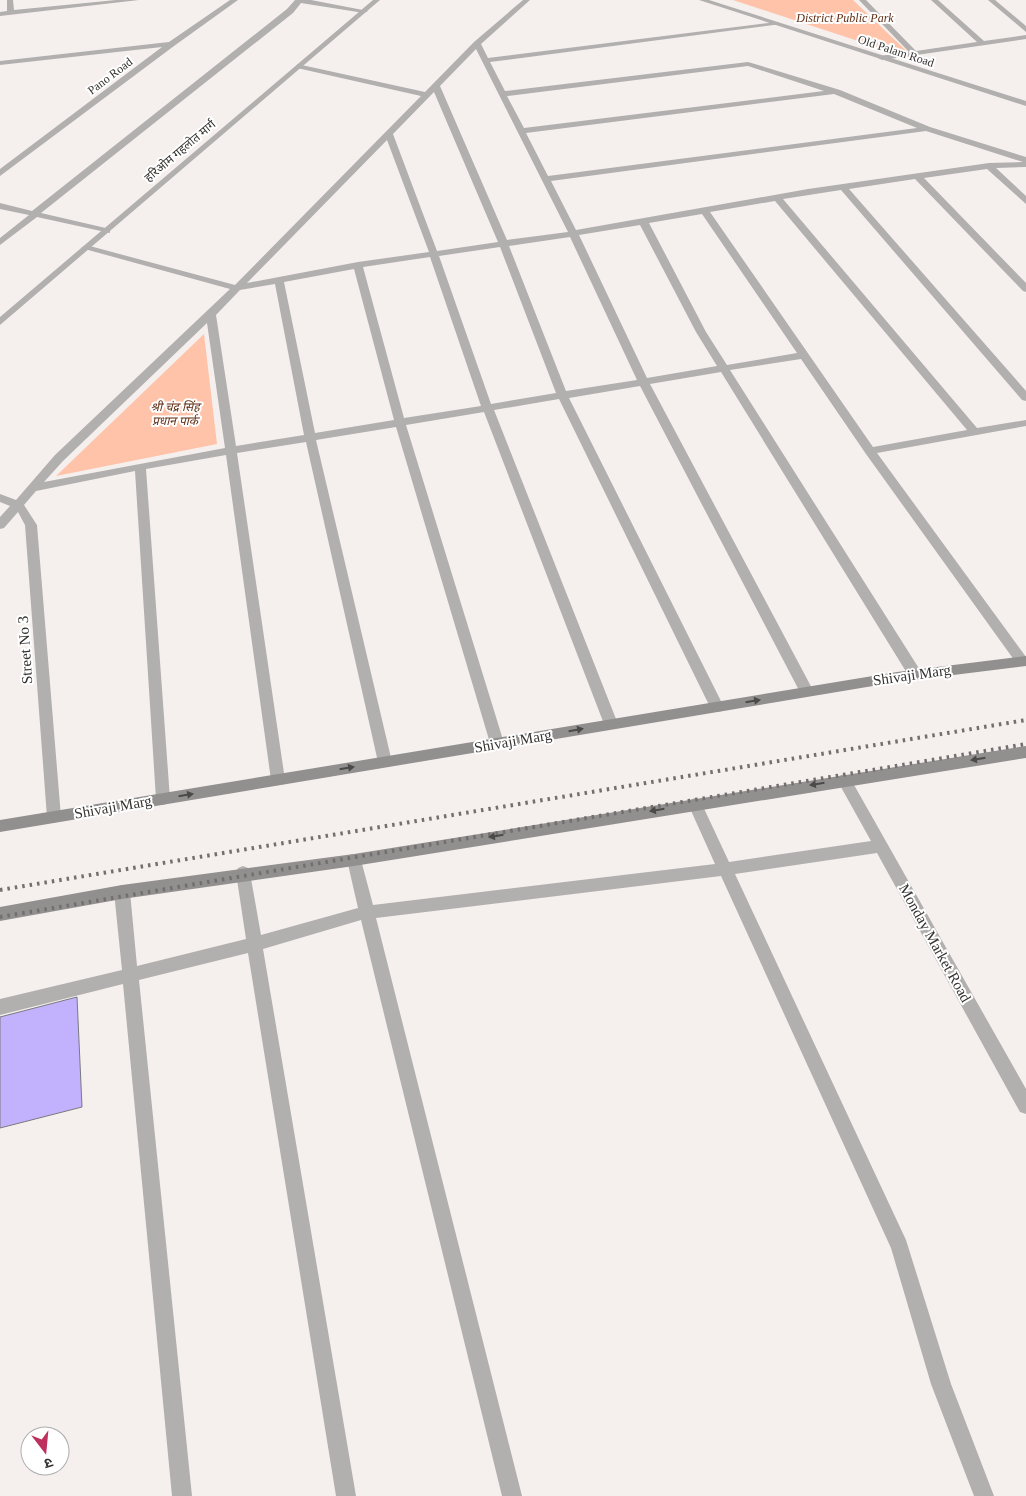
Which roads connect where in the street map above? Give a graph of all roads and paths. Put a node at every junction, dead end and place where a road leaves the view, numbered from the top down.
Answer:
1 (10, 0) edge
2 (136, 0) edge
3 (235, 0) edge
4 (299, 0) edge
5 (377, 0) edge
6 (527, 0) edge
7 (702, 0) edge
8 (862, 0) edge
9 (934, 0) edge
10 (991, 0) edge
11 (88, 2) edge
12 (364, 11) junction
13 (11, 13) junction
14 (0, 14) edge
15 (777, 24) junction
16 (1026, 30) edge
17 (1026, 37) edge
18 (171, 44) junction
19 (478, 44) junction
20 (982, 44) junction
21 (914, 53) junction
22 (882, 58) junction
23 (486, 60) junction
24 (0, 63) edge
25 (300, 66) junction
26 (436, 86) junction
27 (837, 92) junction
28 (503, 94) junction
29 (427, 95) junction
30 (1026, 104) edge
31 (927, 128) junction
32 (522, 132) junction
33 (389, 134) junction
34 (1026, 162) edge
35 (989, 166) junction
36 (0, 173) edge
37 (917, 176) junction
38 (546, 179) junction
39 (843, 187) junction
40 (776, 198) junction
41 (1026, 201) edge
42 (0, 206) edge
43 (704, 210) junction
44 (35, 214) junction
45 (643, 221) junction
46 (107, 231) junction
47 (573, 233) junction
48 (0, 242) edge
49 (504, 244) junction
50 (86, 248) junction
51 (434, 254) junction
52 (358, 265) junction
53 (279, 280) junction
54 (236, 288) junction
55 (1026, 289) edge
56 (211, 314) junction
57 (0, 322) edge
58 (804, 355) junction
59 (725, 368) junction
60 (643, 381) junction
61 (562, 394) junction
62 (1026, 398) edge
63 (487, 407) junction
64 (400, 422) junction
65 (1026, 423) edge
66 (974, 432) junction
67 (310, 437) junction
68 (231, 450) junction
69 (870, 451) junction
70 (140, 466) junction
71 (33, 488) junction
72 (0, 498) edge
73 (18, 504) junction
74 (0, 525) edge
75 (1024, 661) edge
76 (915, 674) junction
77 (807, 692) junction
78 (717, 707) junction
79 (611, 724) junction
80 (498, 743) junction
81 (1026, 752) edge
82 (385, 762) junction
83 (278, 780) junction
84 (844, 780) junction
85 (163, 799) junction
86 (695, 804) junction
87 (54, 817) junction
88 (0, 826) edge
89 (881, 846) junction
90 (354, 860) junction
91 (724, 870) junction
92 (242, 873) junction
93 (122, 892) junction
94 (367, 912) junction
95 (0, 914) edge
96 (255, 944) junction
97 (130, 976) junction
98 (0, 1007) edge
99 (1026, 1106) edge
100 (182, 1496) edge
101 (346, 1496) edge
102 (512, 1496) edge
103 (984, 1496) edge

1 - 13 street
2 - 11 street
3 - 18 street, Pano Road
4 - 12 street
4 - 44 street
5 - 12 street, हरिओम गहलोत मार्ग
6 - 19 street
7 - 15 street, Old Palam Road
8 - 21 street
9 - 20 street
10 - 16 street
11 - 13 street
12 - 25 street, हरिओम गहलोत मार्ग
13 - 14 street
15 - 22 street, Old Palam Road
15 - 23 street
17 - 20 street
18 - 24 street
18 - 36 street, Pano Road
19 - 23 street
19 - 26 street
20 - 21 street
21 - 22 street
22 - 30 street, Old Palam Road
23 - 28 street
25 - 29 street
25 - 46 street, हरिओम गहलोत मार्ग
26 - 29 street
26 - 49 street
27 - 28 street
27 - 31 street
27 - 32 street
28 - 32 street
29 - 33 street
31 - 34 street
31 - 38 street
32 - 38 street
33 - 51 street
33 - 54 street
34 - 35 street
35 - 37 street
35 - 41 street
37 - 39 street
37 - 55 street
38 - 47 street
39 - 40 street
39 - 62 street
40 - 43 street
40 - 66 street
42 - 44 street
43 - 45 street
43 - 58 street
44 - 46 street
44 - 48 street
45 - 47 street
45 - 59 street
46 - 50 street, हरिओम गहलोत मार्ग
47 - 49 street
47 - 60 street
49 - 51 street
49 - 61 street
50 - 54 street
50 - 57 street, हरिओम गहलोत मार्ग
51 - 52 street
51 - 63 street
52 - 53 street
52 - 64 street
53 - 54 street
53 - 67 street
54 - 56 street
56 - 68 street
56 - 71 street
58 - 59 street
58 - 69 street
59 - 60 street
59 - 76 street
60 - 61 street
60 - 77 street
61 - 63 street
61 - 78 street
63 - 64 street
63 - 79 street
64 - 67 street
64 - 80 street
65 - 66 street
66 - 69 street
67 - 68 street
67 - 82 street
68 - 70 street
68 - 83 street
69 - 75 street
70 - 71 street
70 - 85 street
71 - 73 street
72 - 73 street
73 - 74 street
73 - 87 street, Street No 3
75 - 76 main road, Shivaji Marg
76 - 77 main road, Shivaji Marg
78 -> 77 main road, Shivaji Marg
78 - 79 main road, Shivaji Marg
80 -> 79 main road, Shivaji Marg
80 - 82 main road, Shivaji Marg
81 -> 84 main road
83 -> 82 main road, Shivaji Marg
85 -> 83 main road, Shivaji Marg
84 -> 86 main road
84 - 89 street, Monday Market Road
85 - 87 main road, Shivaji Marg
86 -> 90 main road
86 - 91 street
87 - 88 main road, Shivaji Marg
89 - 91 street
89 - 99 street, Monday Market Road
90 - 92 main road
90 - 94 street
91 - 94 street
91 - 103 street
92 - 93 main road
92 - 96 street
93 - 95 main road
93 - 97 street
94 - 96 street
94 - 102 street
96 - 97 street
96 - 101 street
97 - 98 street
97 - 100 street

